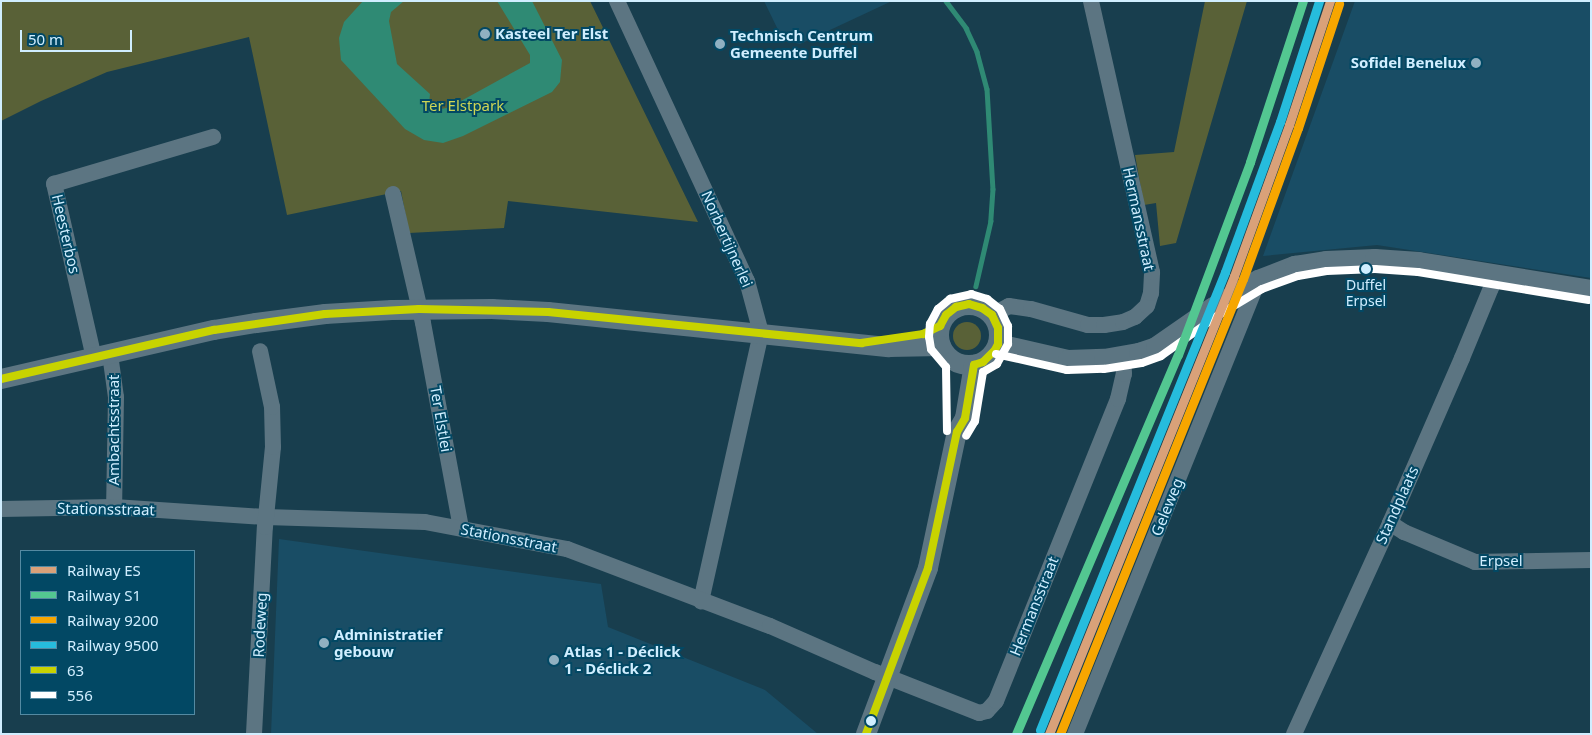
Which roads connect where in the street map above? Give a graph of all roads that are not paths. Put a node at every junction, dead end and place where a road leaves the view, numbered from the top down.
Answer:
1 (617, 1) edge
2 (1091, 1) edge
3 (213, 137) dead end
4 (393, 194) dead end
5 (1493, 274) junction
6 (1258, 280) junction
7 (1591, 290) edge
8 (419, 309) junction
9 (992, 315) junction
10 (940, 326) junction
11 (761, 333) junction
12 (861, 343) junction
13 (998, 344) junction
14 (941, 346) junction
15 (260, 351) dead end
16 (102, 356) junction
17 (1123, 357) junction
18 (965, 363) junction
19 (1, 379) edge
20 (114, 507) junction
21 (1, 508) edge
22 (266, 517) junction
23 (1390, 523) junction
24 (461, 528) junction
25 (1591, 560) edge
26 (701, 601) junction
27 (888, 677) junction
28 (987, 711) joint
29 (254, 734) edge
30 (866, 734) edge
31 (1075, 734) edge
32 (1294, 734) edge

1 - 11 street, Norbertijnerlei
2 - 9 street, Hermansstraat
3 - 16 street, Heesterbos
4 - 8 street, Ter Elstlei
5 - 6 street
5 - 7 street
5 - 23 street, Standplaats
6 - 17 street
6 - 31 street, Geleweg
8 - 11 street
8 - 16 street
8 - 24 street, Ter Elstlei
9 - 10 street
9 - 13 street
10 - 12 street
10 - 14 street
11 - 12 street
11 - 26 street, Norbertijnerlei
12 - 14 street
13 - 17 street
13 - 18 street
14 - 18 street
15 - 22 street, Rodeweg
16 - 19 street
16 - 20 street, Ambachtsstraat
17 - 28 street, Hermansstraat
18 - 27 street
20 - 21 street, Stationsstraat
20 - 22 street, Stationsstraat
22 - 24 street, Stationsstraat
22 - 29 street, Rodeweg
23 - 25 street, Erpsel
23 - 32 street, Standplaats
24 - 26 street, Stationsstraat
26 - 27 street, Stationsstraat
27 - 28 street, Stationsstraat
27 - 30 street

